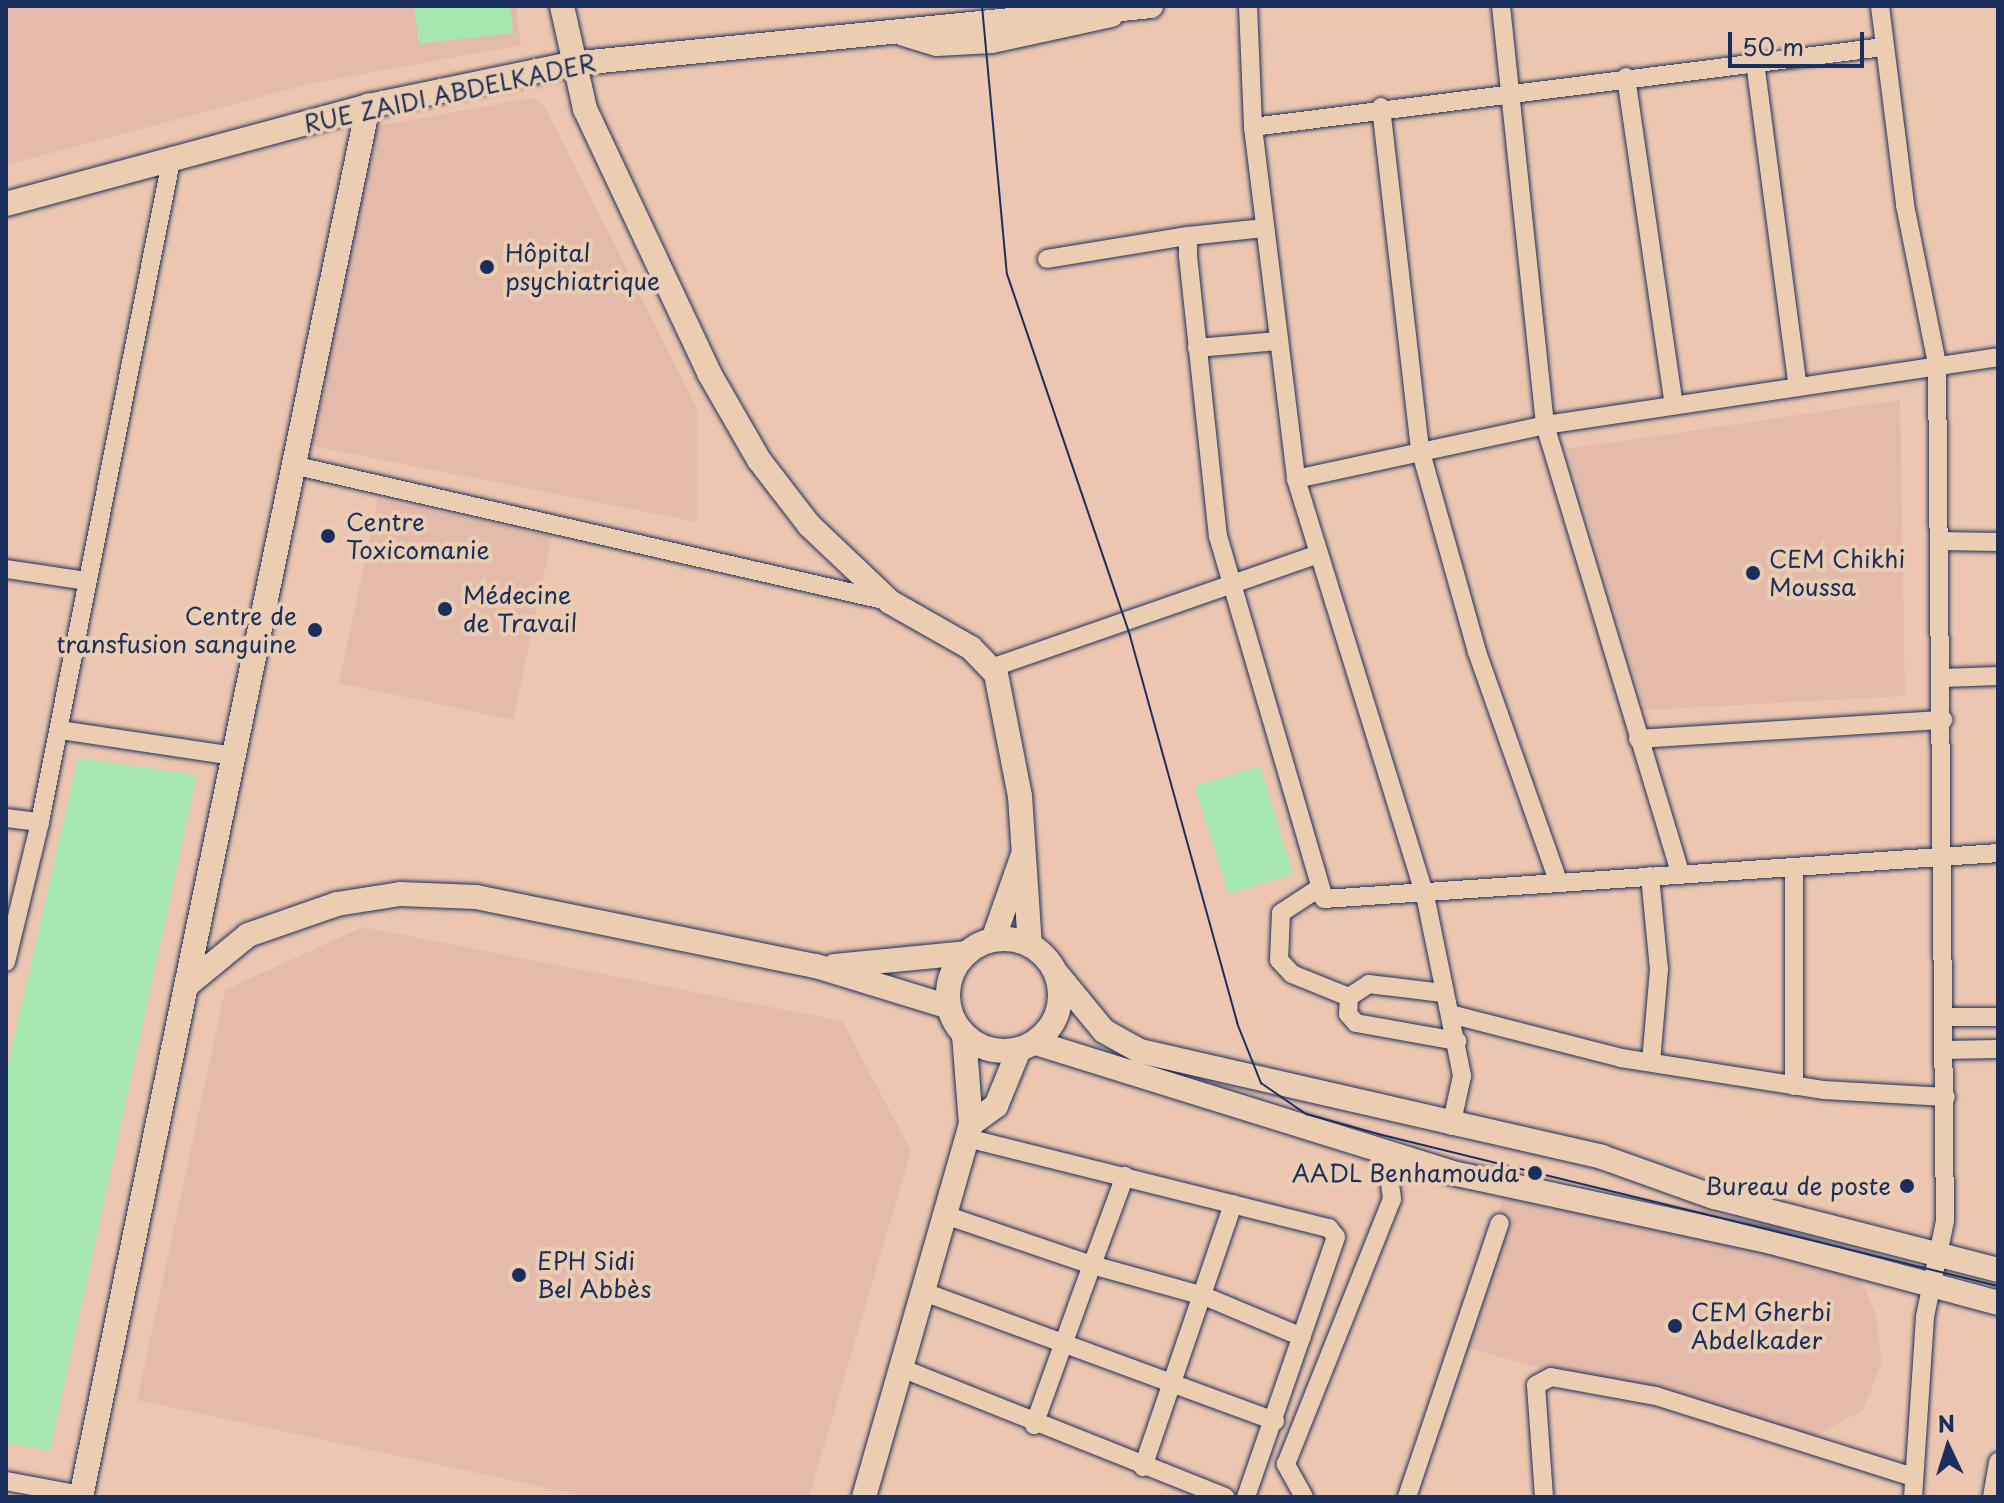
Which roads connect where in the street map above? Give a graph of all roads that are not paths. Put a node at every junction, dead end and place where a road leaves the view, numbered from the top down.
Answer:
1 (562, 6) edge
2 (1151, 6) edge
3 (1248, 6) edge
4 (1501, 6) edge
5 (1880, 6) edge
6 (1884, 47) junction
7 (1755, 62) junction
8 (571, 64) junction
9 (1626, 77) junction
10 (1509, 91) junction
11 (368, 106) junction
12 (1381, 107) junction
13 (1253, 127) junction
14 (172, 156) junction
15 (6, 204) edge
16 (1264, 228) junction
17 (1188, 236) junction
18 (1047, 259) dead end
19 (1278, 341) junction
20 (1197, 348) junction
21 (1998, 357) edge
22 (1937, 364) junction
23 (1798, 387) junction
24 (1674, 405) junction
25 (1545, 425) junction
26 (1420, 449) junction
27 (297, 466) junction
28 (1296, 479) junction
29 (1939, 541) junction
30 (1998, 542) edge
31 (1319, 554) junction
32 (6, 569) edge
33 (87, 581) junction
34 (1236, 585) junction
35 (890, 602) junction
36 (991, 668) junction
37 (1998, 676) edge
38 (1942, 678) junction
39 (1943, 720) junction
40 (60, 730) junction
41 (1638, 739) junction
42 (235, 756) junction
43 (6, 818) edge
44 (40, 822) junction
45 (1998, 853) edge
46 (1023, 855) junction
47 (1943, 857) junction
48 (1794, 868) junction
49 (1681, 875) junction
50 (1650, 876) junction
51 (1558, 881) junction
52 (1316, 890) junction
53 (1425, 895) junction
54 (993, 940) junction
55 (1030, 945) junction
56 (966, 953) junction
57 (6, 962) edge
58 (816, 966) junction
59 (1057, 974) junction
60 (186, 986) junction
61 (1443, 993) junction
62 (1349, 997) junction
63 (949, 1007) junction
64 (1450, 1014) junction
65 (1943, 1017) junction
66 (1998, 1017) edge
67 (964, 1035) junction
68 (1457, 1041) junction
69 (1027, 1046) junction
70 (1998, 1049) edge
71 (1943, 1050) junction
72 (1651, 1062) junction
73 (1794, 1086) junction
74 (1946, 1097) junction
75 (1451, 1126) junction
76 (969, 1131) junction
77 (1386, 1153) junction
78 (1125, 1176) junction
79 (1233, 1204) junction
80 (945, 1215) junction
81 (1500, 1223) dead end
82 (1940, 1254) junction
83 (1092, 1265) junction
84 (1998, 1270) edge
85 (1929, 1287) junction
86 (924, 1292) junction
87 (1204, 1296) junction
88 (1998, 1303) edge
89 (1302, 1337) junction
90 (1062, 1339) junction
91 (901, 1368) junction
92 (1173, 1380) junction
93 (1275, 1421) junction
94 (1034, 1425) junction
95 (1998, 1462) edge
96 (1143, 1467) junction
97 (1913, 1477) junction
98 (6, 1481) edge
99 (81, 1496) edge
100 (864, 1497) edge
101 (1225, 1497) edge
102 (1246, 1497) edge
103 (1304, 1497) edge
104 (1407, 1497) edge
105 (1544, 1497) edge
106 (1913, 1497) edge
107 (1992, 1497) edge

1 - 8 main road
2 - 8 main road, RUE ZAIDI ABDELKADER
3 - 13 street
4 - 10 street
5 - 6 street
6 - 7 street
6 - 22 street
7 - 9 street
7 - 23 street
8 - 11 main road, RUE ZAIDI ABDELKADER
8 - 35 main road
9 - 10 street
9 - 24 street
10 - 12 street
10 - 25 street
11 - 14 main road, RUE ZAIDI ABDELKADER
11 - 27 main road
12 - 13 street
12 - 26 street
13 - 16 street
14 - 15 main road, RUE ZAIDI ABDELKADER
14 - 33 street
16 - 17 street
16 - 19 street
17 - 18 street
17 - 20 street
19 - 20 street
19 - 28 street
20 - 34 street
21 - 22 street
22 - 23 street
22 - 29 street
23 - 24 street
24 - 25 street
25 - 26 street
25 - 41 street
26 - 28 street
26 - 51 street
27 - 35 street
27 - 42 main road
28 - 31 street
29 - 30 street
29 - 38 street
31 - 34 street
31 - 53 street
32 - 33 street
33 - 40 street
34 - 36 street
34 - 52 street
35 - 36 main road
36 - 46 main road
37 - 38 street
38 - 39 street
39 - 41 street
39 - 47 street
40 - 42 street
40 - 44 street
41 - 49 street
42 - 60 main road
43 - 44 street
44 - 57 street
45 - 47 street
46 - 54 main road
46 - 55 main road
47 - 48 street
47 - 65 street
48 - 49 street
48 - 73 street
49 - 50 street
50 - 51 street
50 - 72 street
51 - 53 street
52 - 53 street
52 - 62 street
53 - 61 street
54 - 55 main road
54 - 56 main road
55 - 59 main road
56 - 58 main road
56 - 63 main road
58 - 60 main road
58 - 63 main road
59 - 69 main road
59 - 75 main road
60 - 99 main road
61 - 62 street
61 - 64 street
62 - 68 street
63 - 67 main road
64 - 68 street
64 - 72 street
65 - 66 street
65 - 71 street
67 - 69 main road
67 - 76 main road
68 - 75 street
69 - 76 main road
69 - 77 main road
70 - 71 street
71 - 74 street
72 - 73 street
73 - 74 street
74 - 82 street
75 - 82 main road
76 - 78 street
76 - 80 main road
77 - 85 main road
77 - 103 street
78 - 79 street
78 - 83 street
79 - 87 street
79 - 89 street
80 - 83 street
80 - 86 main road
81 - 104 street
82 - 84 main road
82 - 85 street
83 - 87 street
83 - 90 street
85 - 88 main road
85 - 97 street
86 - 90 street
86 - 91 main road
87 - 89 street
87 - 92 street
89 - 93 street
90 - 92 street
90 - 94 street
91 - 94 street
91 - 100 main road
92 - 93 street
92 - 96 street
93 - 102 street
94 - 96 street
95 - 107 street
96 - 101 street
97 - 105 street
97 - 106 street
98 - 99 street

